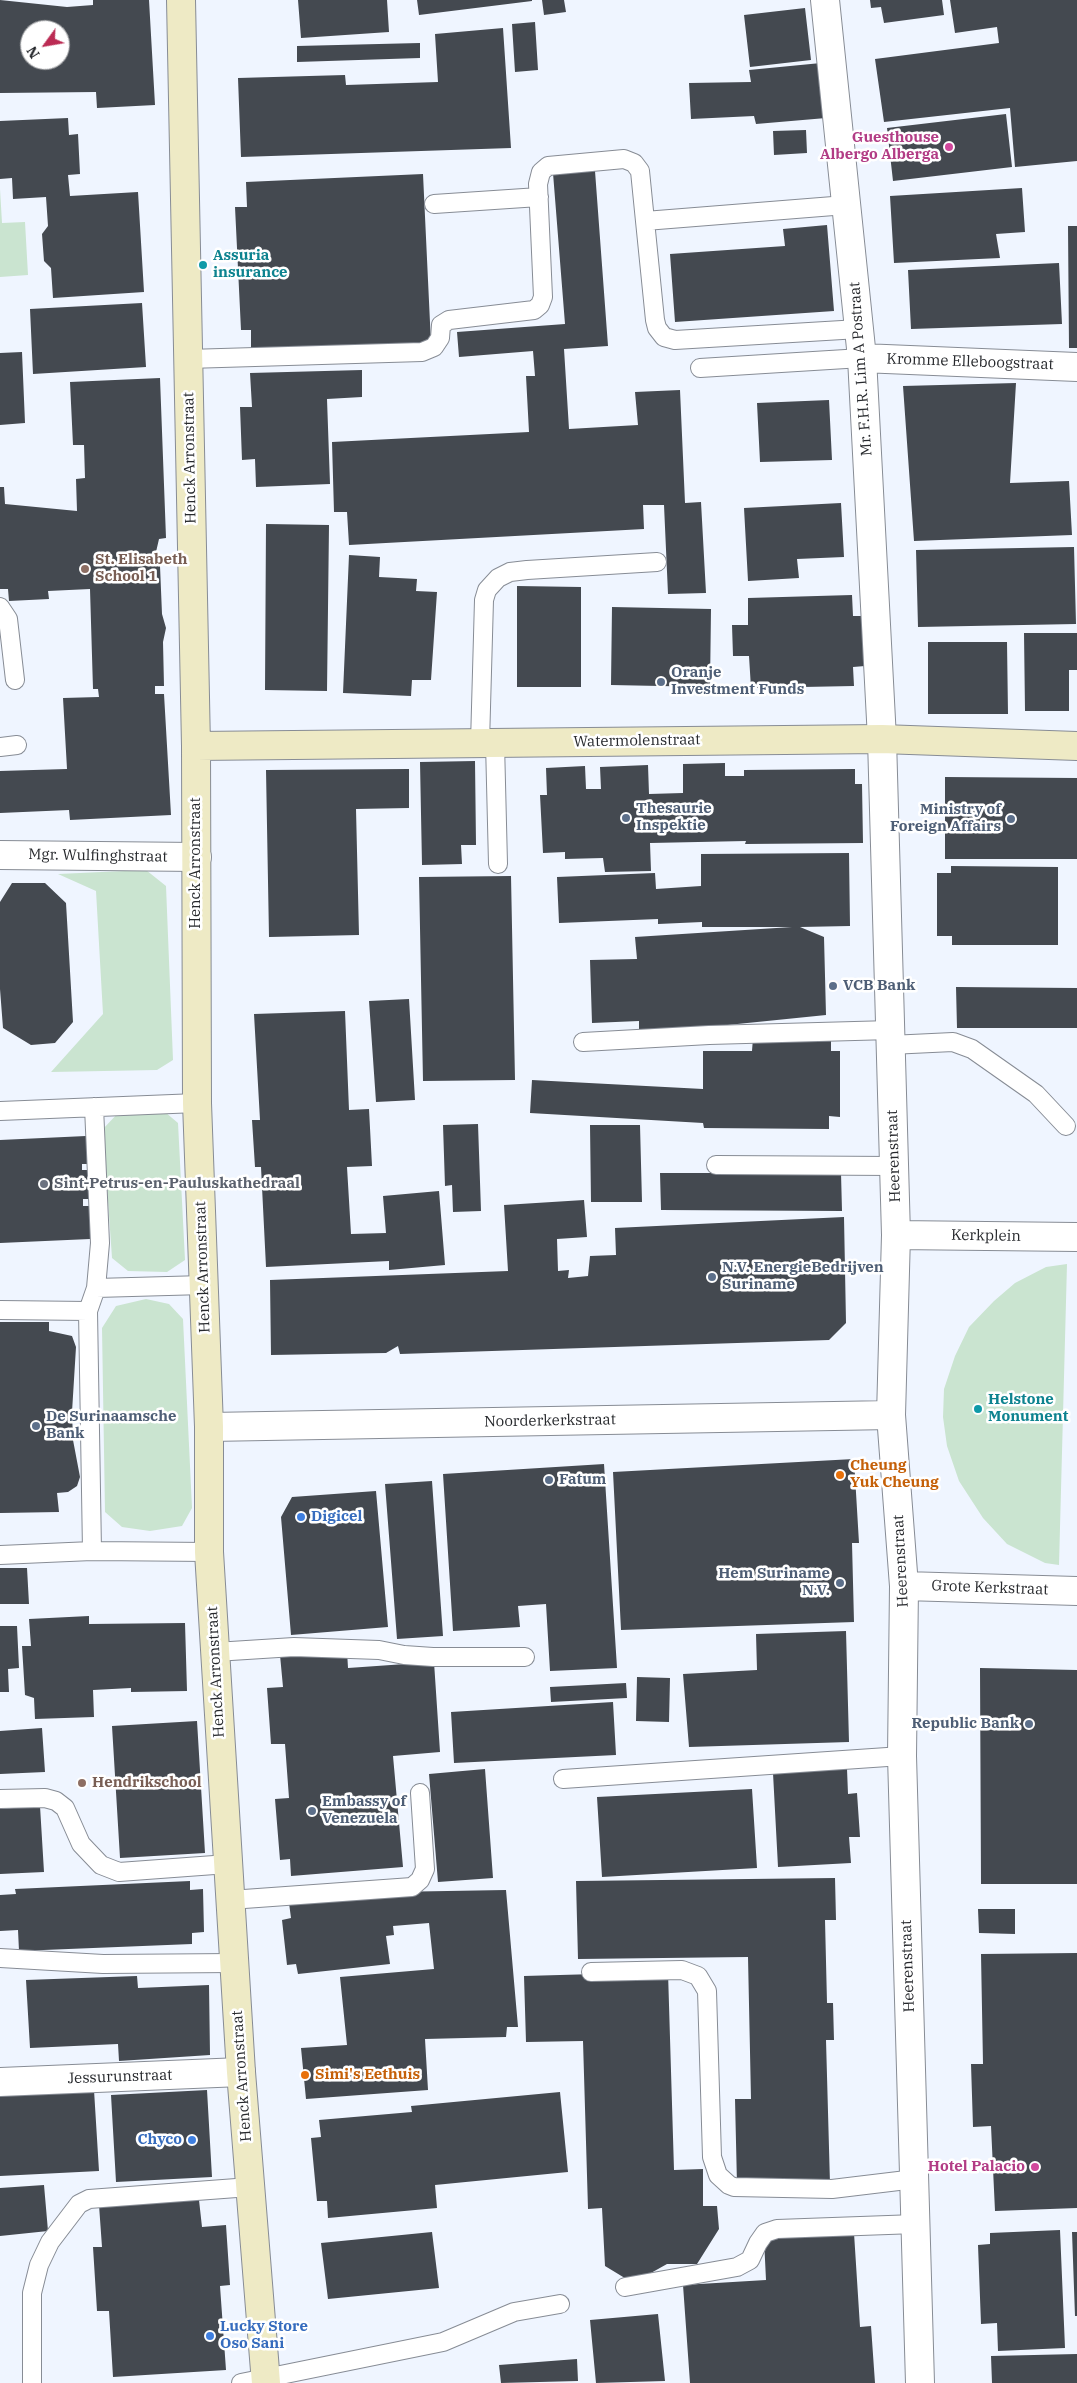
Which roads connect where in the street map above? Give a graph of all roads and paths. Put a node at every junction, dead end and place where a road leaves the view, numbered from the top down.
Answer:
1 (181, 0) edge
2 (825, 0) edge
3 (539, 197) junction
4 (434, 204) dead end
5 (846, 205) junction
6 (645, 221) junction
7 (859, 329) junction
8 (862, 358) junction
9 (188, 359) junction
10 (1077, 367) edge
11 (700, 368) dead end
12 (657, 562) dead end
13 (0, 607) edge
14 (15, 680) dead end
15 (882, 739) junction
16 (488, 743) junction
17 (196, 746) junction
18 (1077, 746) edge
19 (0, 855) edge
20 (196, 857) junction
21 (498, 864) dead end
22 (890, 1038) junction
23 (583, 1042) dead end
24 (197, 1103) junction
25 (94, 1107) junction
26 (0, 1111) edge
27 (1066, 1126) dead end
28 (716, 1165) dead end
29 (894, 1166) junction
30 (896, 1235) junction
31 (1077, 1237) edge
32 (204, 1285) junction
33 (96, 1288) junction
34 (0, 1310) edge
35 (88, 1311) junction
36 (891, 1415) junction
37 (209, 1427) junction
38 (92, 1551) junction
39 (209, 1552) junction
40 (0, 1555) edge
41 (904, 1586) junction
42 (1077, 1591) edge
43 (215, 1652) junction
44 (524, 1657) dead end
45 (902, 1756) junction
46 (563, 1779) dead end
47 (420, 1793) dead end
48 (0, 1799) edge
49 (228, 1864) junction
50 (230, 1900) junction
51 (0, 1958) edge
52 (234, 1963) junction
53 (591, 1972) dead end
54 (241, 2072) junction
55 (0, 2082) edge
56 (915, 2179) junction
57 (250, 2187) junction
58 (916, 2224) junction
59 (625, 2287) dead end
60 (560, 2304) dead end
61 (257, 2382) edge
62 (32, 2383) edge
63 (920, 2383) edge

1 - 9 main road, Henck Arronstraat
2 - 5 street, Mr. F.H.R. Lim A Postraat
3 - 4 lane
3 - 6 lane
3 - 9 lane
5 - 6 lane
5 - 7 street, Mr. F.H.R. Lim A Postraat
6 - 7 lane
7 - 8 street, Mr. F.H.R. Lim A Postraat
8 - 10 street, Kromme Elleboogstraat
8 - 11 lane
8 - 15 street, Mr. F.H.R. Lim A Postraat
9 - 17 main road, Henck Arronstraat
12 - 16 lane
13 - 14 lane
15 - 16 main road, Watermolenstraat
15 - 18 main road, Watermolenstraat
15 - 22 street, Heerenstraat
16 - 17 main road, Watermolenstraat
16 - 21 lane
17 - 20 main road, Henck Arronstraat
19 - 20 street, Mgr. Wulfinghstraat
20 - 24 main road, Henck Arronstraat
22 - 23 lane
22 - 27 lane
22 - 29 street, Heerenstraat
24 - 25 lane
24 - 32 main road, Henck Arronstraat
25 - 26 lane
25 - 33 lane
28 - 29 lane
29 - 30 street, Heerenstraat
30 - 31 street, Kerkplein
30 - 36 street, Heerenstraat
32 - 33 lane
32 - 37 main road, Henck Arronstraat
33 - 35 lane
34 - 35 lane
35 - 38 lane
36 - 37 street, Noorderkerkstraat
36 - 41 street, Heerenstraat
37 - 39 main road, Henck Arronstraat
38 - 39 lane
38 - 40 lane
39 - 43 main road, Henck Arronstraat
41 - 42 street, Grote Kerkstraat
41 - 45 street, Heerenstraat
43 - 44 lane
43 - 49 main road, Henck Arronstraat
45 - 46 lane
45 - 56 street, Heerenstraat
47 - 50 lane
48 - 49 lane
49 - 50 main road, Henck Arronstraat
50 - 52 main road, Henck Arronstraat
51 - 52 lane
52 - 54 main road, Henck Arronstraat
53 - 56 lane
54 - 55 street, Jessurunstraat
54 - 57 main road, Henck Arronstraat
56 - 58 street, Heerenstraat
57 - 61 main road, Henck Arronstraat
57 - 62 lane
58 - 59 lane
58 - 63 street, Heerenstraat
60 - 61 lane

